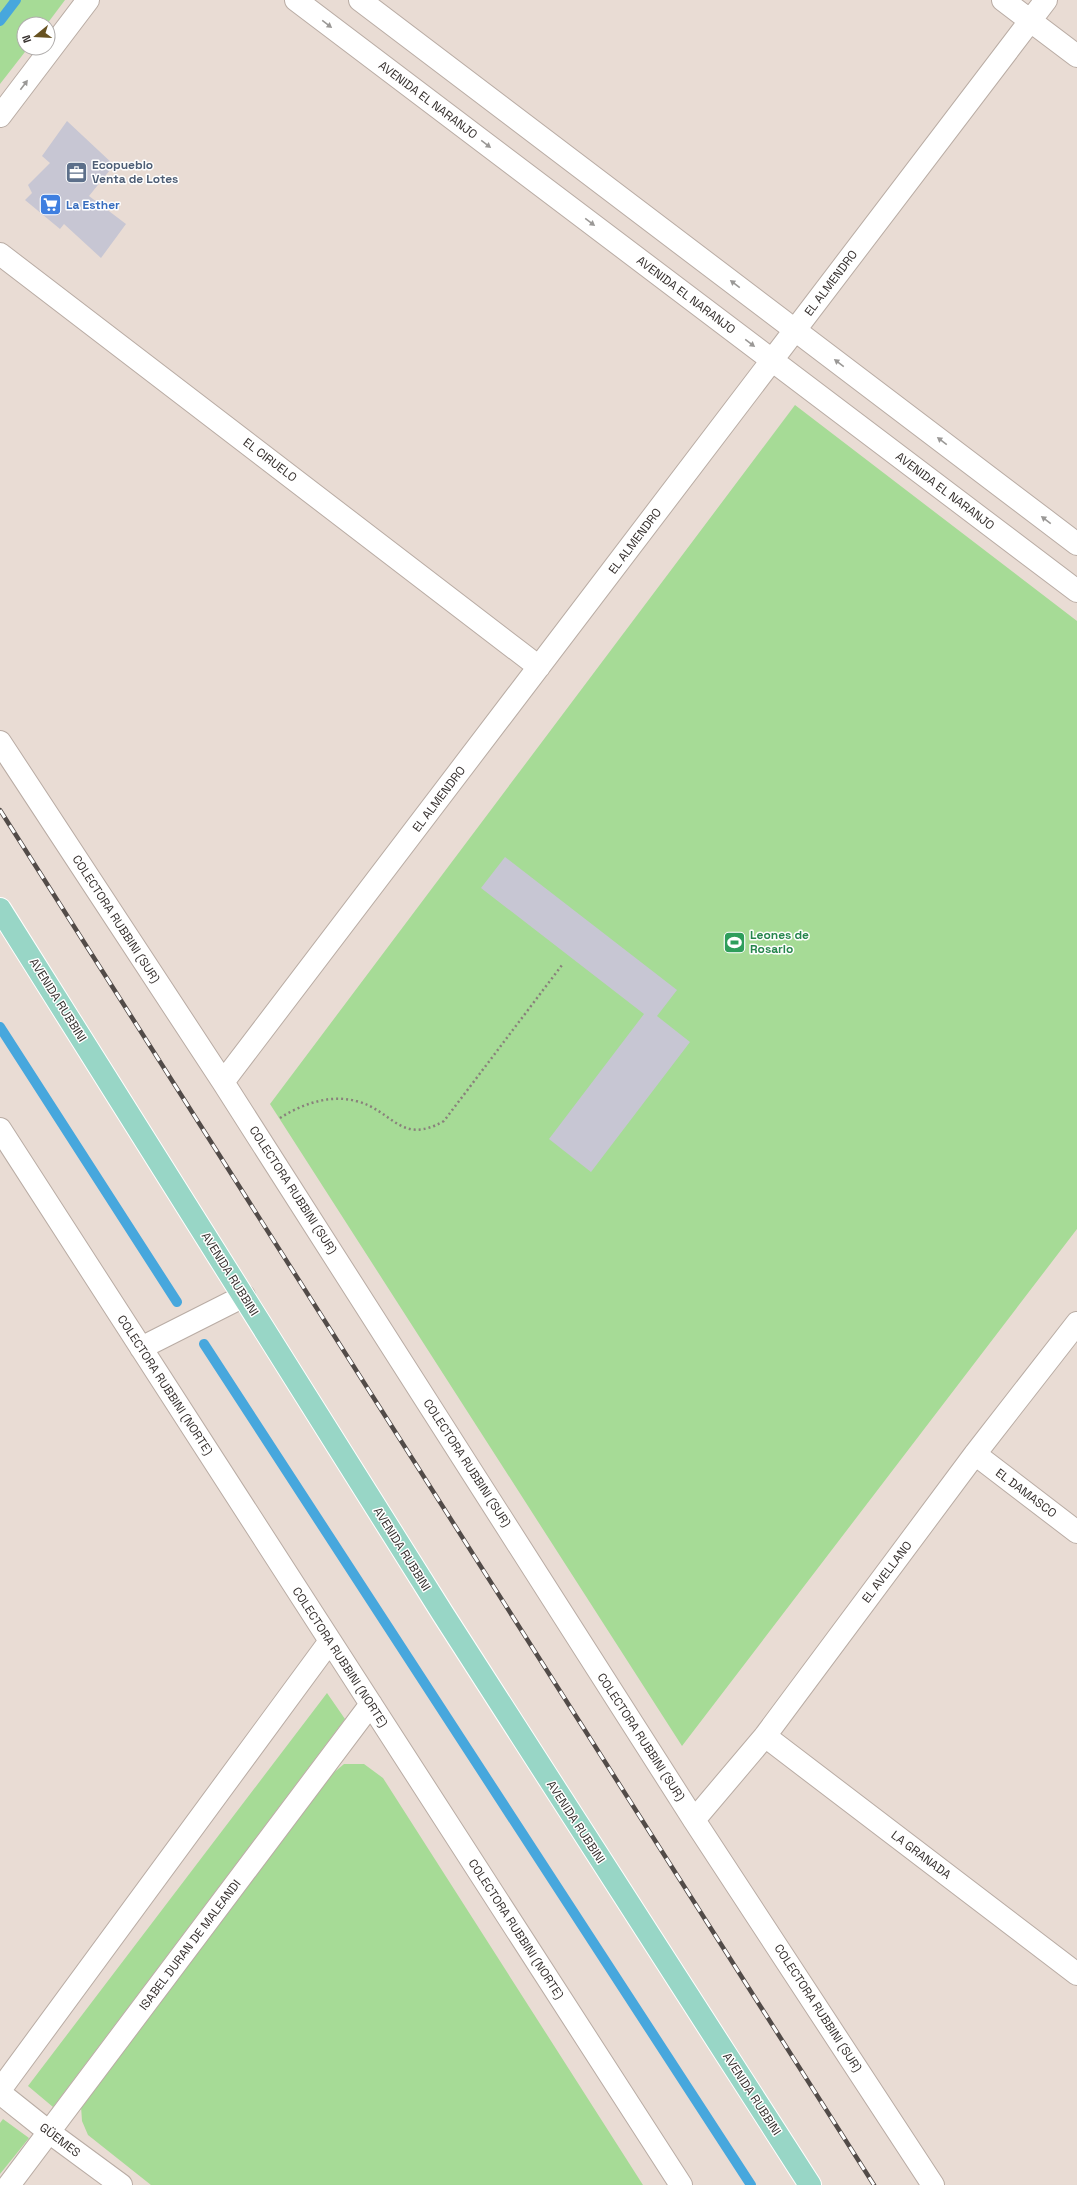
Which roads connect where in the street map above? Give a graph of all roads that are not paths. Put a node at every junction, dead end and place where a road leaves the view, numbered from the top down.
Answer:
1 (88, 0) edge
2 (296, 0) edge
3 (360, 0) edge
4 (1003, 0) edge
5 (1046, 0) edge
6 (1031, 21) junction
7 (1077, 56) edge
8 (0, 116) edge
9 (0, 254) edge
10 (795, 330) junction
11 (772, 360) junction
12 (1077, 544) edge
13 (1077, 591) edge
14 (539, 667) junction
15 (0, 742) edge
16 (0, 908) edge
17 (223, 1082) junction
18 (0, 1129) edge
19 (244, 1296) junction
20 (1077, 1323) edge
21 (141, 1348) junction
22 (975, 1454) junction
23 (1077, 1532) edge
24 (330, 1641) junction
25 (371, 1704) junction
26 (765, 1736) junction
27 (694, 1820) junction
28 (1077, 1974) edge
29 (0, 2092) edge
30 (49, 2132) junction
31 (9, 2185) edge
32 (121, 2185) edge
33 (681, 2185) edge
34 (810, 2185) edge
35 (933, 2185) edge

8 -> 1 street
2 -> 11 street, AVENIDA EL NARANJO
10 -> 3 street
4 - 6 street
5 - 6 street, EL ALMENDRO
6 - 7 street
6 - 10 street, EL ALMENDRO
9 - 14 street, EL CIRUELO
10 - 11 street, EL ALMENDRO
12 -> 10 street
11 - 13 street, AVENIDA EL NARANJO
11 - 14 street, EL ALMENDRO
14 - 17 street, EL ALMENDRO
15 - 17 street, COLECTORA RUBBINI (SUR)
16 - 19 main road, AVENIDA RUBBINI
17 - 27 street, COLECTORA RUBBINI (SUR)
18 - 21 street, COLECTORA RUBBINI (NORTE)
19 - 21 street
19 - 34 main road, AVENIDA RUBBINI
20 - 22 street, EL AVELLANO
21 - 24 street, COLECTORA RUBBINI (NORTE)
22 - 23 street, EL DAMASCO
22 - 26 street, EL AVELLANO
24 - 25 street, COLECTORA RUBBINI (NORTE)
24 - 29 street
25 - 30 street, ISABEL DURAN DE MALEANDI
25 - 33 street, COLECTORA RUBBINI (NORTE)
26 - 27 street, EL AVELLANO
26 - 28 street, LA GRANADA
27 - 35 street, COLECTORA RUBBINI (SUR)
29 - 30 street, GÜEMES
30 - 31 street, ISABEL DURAN DE MALEANDI
30 - 32 street, GÜEMES

